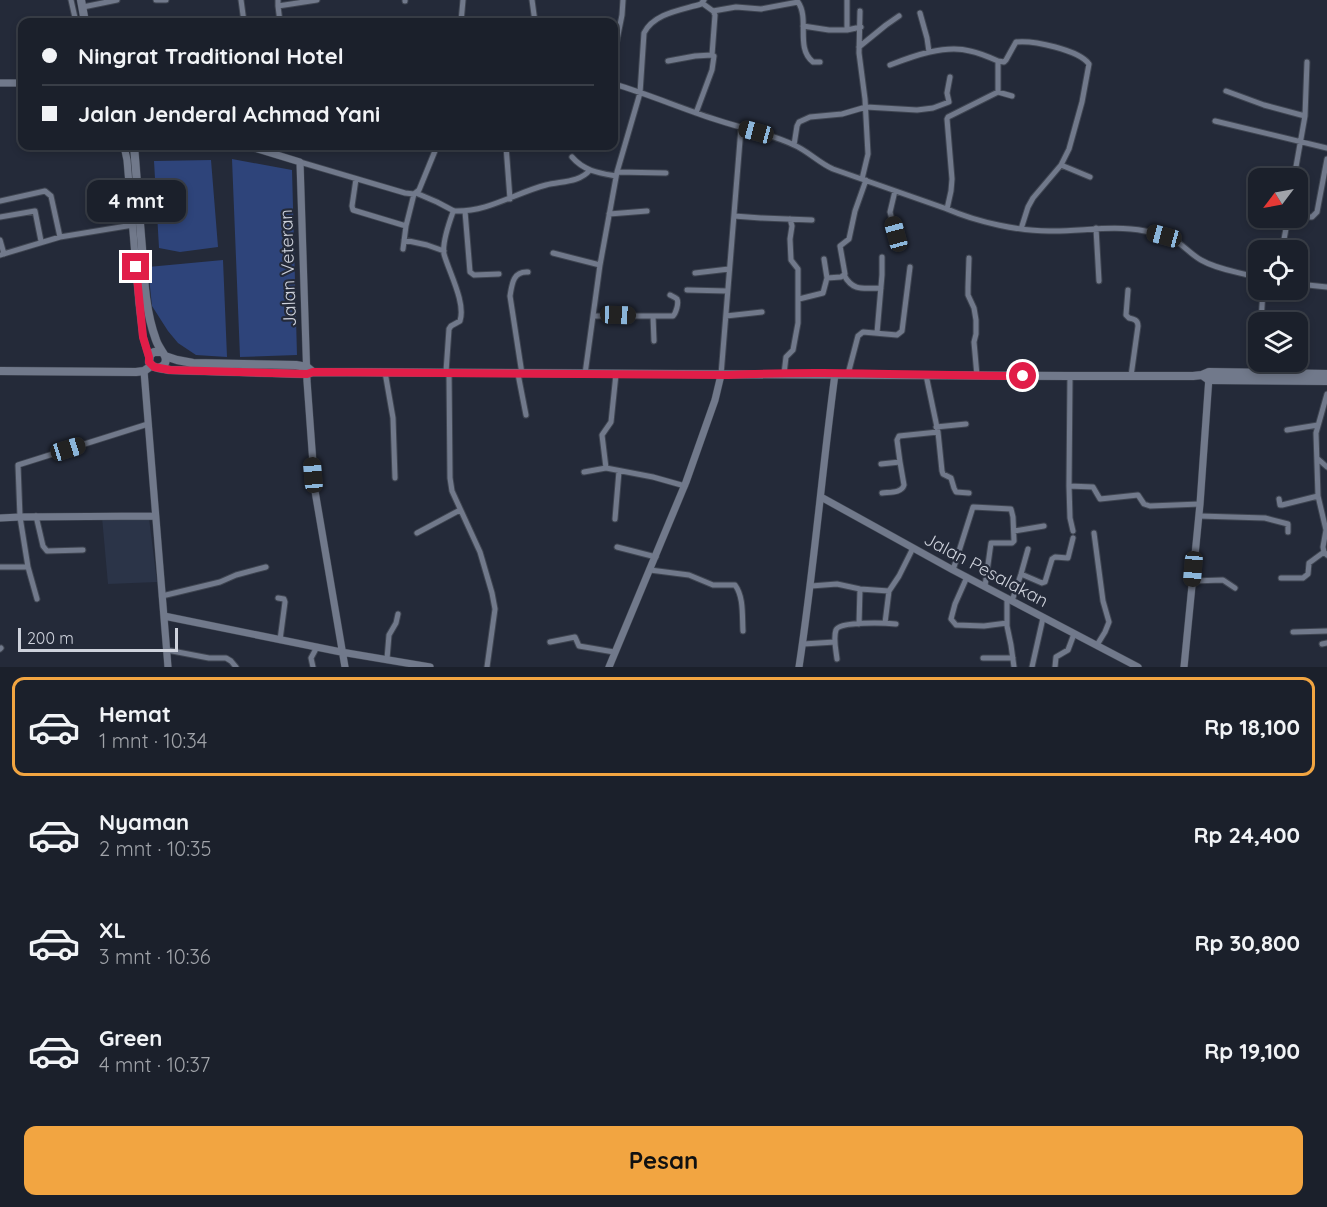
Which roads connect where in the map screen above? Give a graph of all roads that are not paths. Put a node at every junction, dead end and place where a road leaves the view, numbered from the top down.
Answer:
1 (71, 0) edge
2 (117, 0) edge
3 (156, 0) edge
4 (166, 0) edge
5 (241, 0) edge
6 (317, 0) edge
7 (463, 0) edge
8 (532, 0) edge
9 (623, 0) edge
10 (847, 0) edge
11 (799, 1) edge
12 (703, 2) edge
13 (82, 3) edge
14 (278, 3) edge
15 (713, 11) junction
16 (860, 11) dead end
17 (920, 13) dead end
18 (899, 16) dead end
19 (75, 18) edge
20 (84, 18) edge
21 (243, 18) edge
22 (280, 18) edge
23 (461, 18) edge
24 (534, 18) edge
25 (803, 26) junction
26 (861, 27) junction
27 (847, 30) junction
28 (618, 35) edge
29 (859, 47) junction
30 (929, 52) junction
31 (712, 55) junction
32 (668, 61) dead end
33 (998, 61) junction
34 (820, 62) dead end
35 (1307, 62) dead end
36 (890, 65) dead end
37 (950, 77) dead end
38 (0, 83) edge
39 (18, 83) edge
40 (618, 85) edge
41 (1226, 91) dead end
42 (998, 92) junction
43 (640, 93) junction
44 (1012, 96) dead end
45 (949, 102) junction
46 (866, 107) junction
47 (696, 113) junction
48 (954, 114) junction
49 (1305, 116) junction
50 (1215, 121) dead end
51 (741, 128) junction
52 (1301, 142) junction
53 (794, 145) junction
54 (1327, 148) edge
55 (125, 150) edge
56 (134, 150) edge
57 (264, 150) edge
58 (435, 150) edge
59 (506, 150) edge
60 (572, 157) dead end
61 (1327, 159) edge
62 (300, 162) junction
63 (1061, 165) junction
64 (1296, 168) edge
65 (590, 170) junction
66 (666, 173) dead end
67 (616, 174) junction
68 (1090, 177) dead end
69 (356, 179) junction
70 (864, 180) junction
71 (895, 191) junction
72 (415, 194) junction
73 (510, 199) junction
74 (0, 201) edge
75 (946, 209) junction
76 (454, 211) junction
77 (465, 211) junction
78 (647, 211) dead end
79 (609, 214) junction
80 (734, 216) junction
81 (0, 217) edge
82 (1308, 217) edge
83 (790, 219) junction
84 (812, 219) dead end
85 (133, 225) junction
86 (406, 226) junction
87 (1096, 228) junction
88 (1021, 229) junction
89 (60, 237) junction
90 (0, 240) edge
91 (404, 240) junction
92 (41, 242) junction
93 (899, 247) dead end
94 (404, 249) dead end
95 (444, 251) junction
96 (553, 253) dead end
97 (2, 255) edge
98 (882, 256) dead end
99 (969, 258) dead end
100 (824, 259) dead end
101 (600, 265) junction
102 (910, 267) dead end
103 (729, 269) junction
104 (528, 272) dead end
105 (695, 273) dead end
106 (499, 274) dead end
107 (844, 275) junction
108 (1248, 275) edge
109 (827, 278) junction
110 (1099, 281) dead end
111 (1308, 285) edge
112 (1327, 287) edge
113 (881, 288) junction
114 (687, 290) dead end
115 (1128, 290) dead end
116 (727, 291) junction
117 (670, 295) dead end
118 (799, 299) junction
119 (762, 312) dead end
120 (593, 316) junction
121 (653, 316) junction
122 (726, 316) junction
123 (878, 333) junction
124 (654, 341) dead end
125 (163, 354) junction
126 (149, 357) junction
127 (151, 368) junction
128 (229, 368) junction
129 (0, 371) edge
130 (309, 371) junction
131 (385, 372) junction
132 (448, 372) junction
133 (1258, 373) joint
134 (520, 374) junction
135 (585, 374) junction
136 (616, 374) junction
137 (784, 374) junction
138 (835, 374) junction
139 (848, 374) junction
140 (1327, 374) edge
141 (721, 375) junction
142 (926, 375) junction
143 (977, 376) junction
144 (1070, 376) junction
145 (1131, 376) junction
146 (1207, 376) junction
147 (1327, 381) edge
148 (1327, 394) edge
149 (526, 415) dead end
150 (148, 424) junction
151 (966, 424) dead end
152 (1317, 425) junction
153 (937, 430) junction
154 (1287, 430) dead end
155 (1318, 459) junction
156 (900, 462) junction
157 (881, 464) dead end
158 (1327, 467) edge
159 (606, 468) junction
160 (619, 471) junction
161 (584, 472) dead end
162 (395, 478) dead end
163 (685, 486) junction
164 (1068, 486) junction
165 (882, 493) dead end
166 (969, 493) dead end
167 (1318, 496) junction
168 (821, 497) junction
169 (1279, 499) dead end
170 (1200, 504) junction
171 (460, 510) junction
172 (36, 516) junction
173 (155, 516) junction
174 (1198, 516) junction
175 (20, 517) junction
176 (0, 518) edge
177 (615, 519) dead end
178 (1044, 526) dead end
179 (1014, 531) junction
180 (1287, 532) dead end
181 (1094, 533) dead end
182 (417, 534) dead end
183 (617, 547) dead end
184 (912, 548) junction
185 (1028, 549) dead end
186 (83, 550) dead end
187 (1326, 554) edge
188 (656, 557) junction
189 (0, 567) edge
190 (28, 567) junction
191 (266, 567) dead end
192 (650, 570) junction
193 (954, 570) junction
194 (1021, 574) junction
195 (967, 577) junction
196 (1281, 578) dead end
197 (1192, 581) junction
198 (811, 586) junction
199 (985, 586) junction
200 (1235, 588) dead end
201 (860, 589) junction
202 (889, 591) junction
203 (162, 596) junction
204 (278, 598) dead end
205 (37, 599) dead end
206 (1010, 600) junction
207 (398, 614) dead end
208 (164, 616) junction
209 (1043, 618) junction
210 (885, 623) junction
211 (1007, 623) junction
212 (859, 624) junction
213 (896, 624) dead end
214 (743, 631) dead end
215 (1327, 631) edge
216 (1293, 632) dead end
217 (1074, 634) junction
218 (280, 640) junction
219 (550, 642) dead end
220 (835, 642) junction
221 (803, 644) junction
222 (1097, 645) junction
223 (317, 647) junction
224 (166, 650) junction
225 (341, 652) junction
226 (614, 652) junction
227 (983, 658) dead end
228 (1013, 658) junction
229 (387, 659) junction
230 (837, 659) dead end
231 (168, 667) edge
232 (236, 667) edge
233 (313, 667) edge
234 (345, 667) edge
235 (430, 667) edge
236 (487, 667) edge
237 (609, 667) edge
238 (799, 667) edge
239 (1014, 667) edge
240 (1032, 667) edge
241 (1055, 667) edge
242 (1138, 667) edge
243 (1184, 667) edge

1 - 19 street
2 - 13 street
3 - 4 street
5 - 21 street
6 - 14 street
7 - 23 street
8 - 24 street
9 - 28 street
10 - 27 street
11 - 15 street
11 - 25 street
12 - 15 street
12 - 43 street
13 - 20 main road
14 - 22 street
15 - 31 street
16 - 26 street
17 - 30 street
18 - 29 street
25 - 27 street
25 - 34 street
26 - 27 street
26 - 29 street
29 - 46 street
30 - 33 street
30 - 36 street
31 - 32 street
31 - 47 street
33 - 42 street
33 - 63 street
35 - 49 street
37 - 45 street
38 - 39 street
40 - 43 street
41 - 49 street
42 - 44 street
42 - 48 street
43 - 47 street
43 - 67 street
45 - 46 street
45 - 48 street
46 - 53 street
46 - 70 street
47 - 51 street
48 - 75 street
49 - 52 street
50 - 52 street
51 - 53 street
51 - 80 street
52 - 54 street
52 - 64 street
53 - 70 street
55 - 85 street
56 - 125 main road
57 - 62 street
58 - 72 street
59 - 73 street
60 - 65 street
61 - 82 street
62 - 69 street
62 - 130 street, Jalan Veteran
63 - 68 street
63 - 88 street
65 - 67 street
65 - 73 street
66 - 67 street
67 - 79 street
69 - 72 street
69 - 86 street
70 - 71 street
70 - 107 street
71 - 75 street
71 - 93 street
72 - 76 street
72 - 86 street
73 - 77 street
74 - 89 street
75 - 88 street
76 - 77 street
76 - 95 street
77 - 106 street
78 - 79 street
79 - 101 street
80 - 83 street
80 - 103 street
81 - 92 street
83 - 84 street
83 - 118 street
85 - 89 street
85 - 126 street
86 - 91 street
87 - 88 street
87 - 108 street
87 - 110 street
89 - 92 street
90 - 97 street
91 - 94 street
91 - 95 street
92 - 97 street
95 - 132 street
96 - 101 street
98 - 113 street
99 - 143 street
100 - 109 street
101 - 120 street
102 - 123 street
103 - 105 street
103 - 116 street
104 - 134 street
107 - 109 street
107 - 113 street
109 - 118 street
111 - 112 street
113 - 123 street
114 - 116 street
115 - 145 street
116 - 122 street
117 - 121 street
118 - 137 street
119 - 122 street
120 - 121 street
120 - 135 street
121 - 124 street
122 - 141 street
123 - 139 street
125 - 126 main road
125 - 127 main road
125 - 128 main road
126 - 127 main road
127 - 128 main road
127 - 129 main road
127 - 150 street
128 - 130 main road
130 - 131 main road
130 - 225 street, Jalan Veteran
131 - 132 main road
131 - 162 street
132 - 134 main road
132 - 171 street
133 - 140 main road
133 - 146 main road
134 - 135 main road
134 - 149 street
135 - 136 main road
136 - 141 main road
136 - 159 street
137 - 138 main road
137 - 141 main road
138 - 139 main road
138 - 168 street
139 - 142 main road
141 - 163 street
142 - 143 main road
142 - 153 street
143 - 144 main road
144 - 145 main road
144 - 164 street
145 - 146 main road
146 - 147 main road
146 - 170 street
148 - 152 street
150 - 173 street
150 - 175 street
151 - 153 street
152 - 154 street
152 - 155 street
153 - 156 street
153 - 166 street
155 - 158 street
155 - 167 street
156 - 157 street
156 - 165 street
159 - 160 street
159 - 161 street
160 - 163 street
160 - 177 street
163 - 188 street
164 - 170 street
164 - 194 street
167 - 169 street
167 - 187 street
168 - 184 street, Jalan Pesalakan
168 - 198 street
170 - 174 street
171 - 182 street
171 - 236 street
172 - 173 street
172 - 175 street
172 - 186 street
173 - 203 street
174 - 180 street
174 - 197 street
175 - 176 street
175 - 190 street
178 - 179 street
179 - 193 street
179 - 199 street
181 - 222 street
183 - 188 street
184 - 193 street, Jalan Pesalakan
184 - 202 street
185 - 194 street
187 - 196 street
188 - 192 street
189 - 190 street
190 - 205 street
191 - 203 street
192 - 214 street
192 - 226 street
193 - 195 street, Jalan Pesalakan
194 - 206 street
195 - 199 street, Jalan Pesalakan
195 - 211 street
197 - 200 street
197 - 243 street
198 - 201 street
198 - 221 street
199 - 206 street, Jalan Pesalakan
201 - 202 street
201 - 212 street
202 - 210 street
203 - 208 street
204 - 218 street
206 - 209 street, Jalan Pesalakan
206 - 211 street
207 - 229 street
208 - 218 street
208 - 224 street
209 - 217 street, Jalan Pesalakan
209 - 240 street
210 - 212 street
210 - 213 street
211 - 228 street
212 - 220 street
215 - 216 street
217 - 222 street, Jalan Pesalakan
217 - 241 street
218 - 223 street
219 - 226 street
220 - 221 street
220 - 230 street
221 - 238 street
222 - 242 street, Jalan Pesalakan
223 - 225 street
223 - 233 street
224 - 231 street
224 - 232 street
225 - 229 street
225 - 234 street, Jalan Veteran
226 - 237 street
227 - 228 street
228 - 239 street
229 - 235 street

